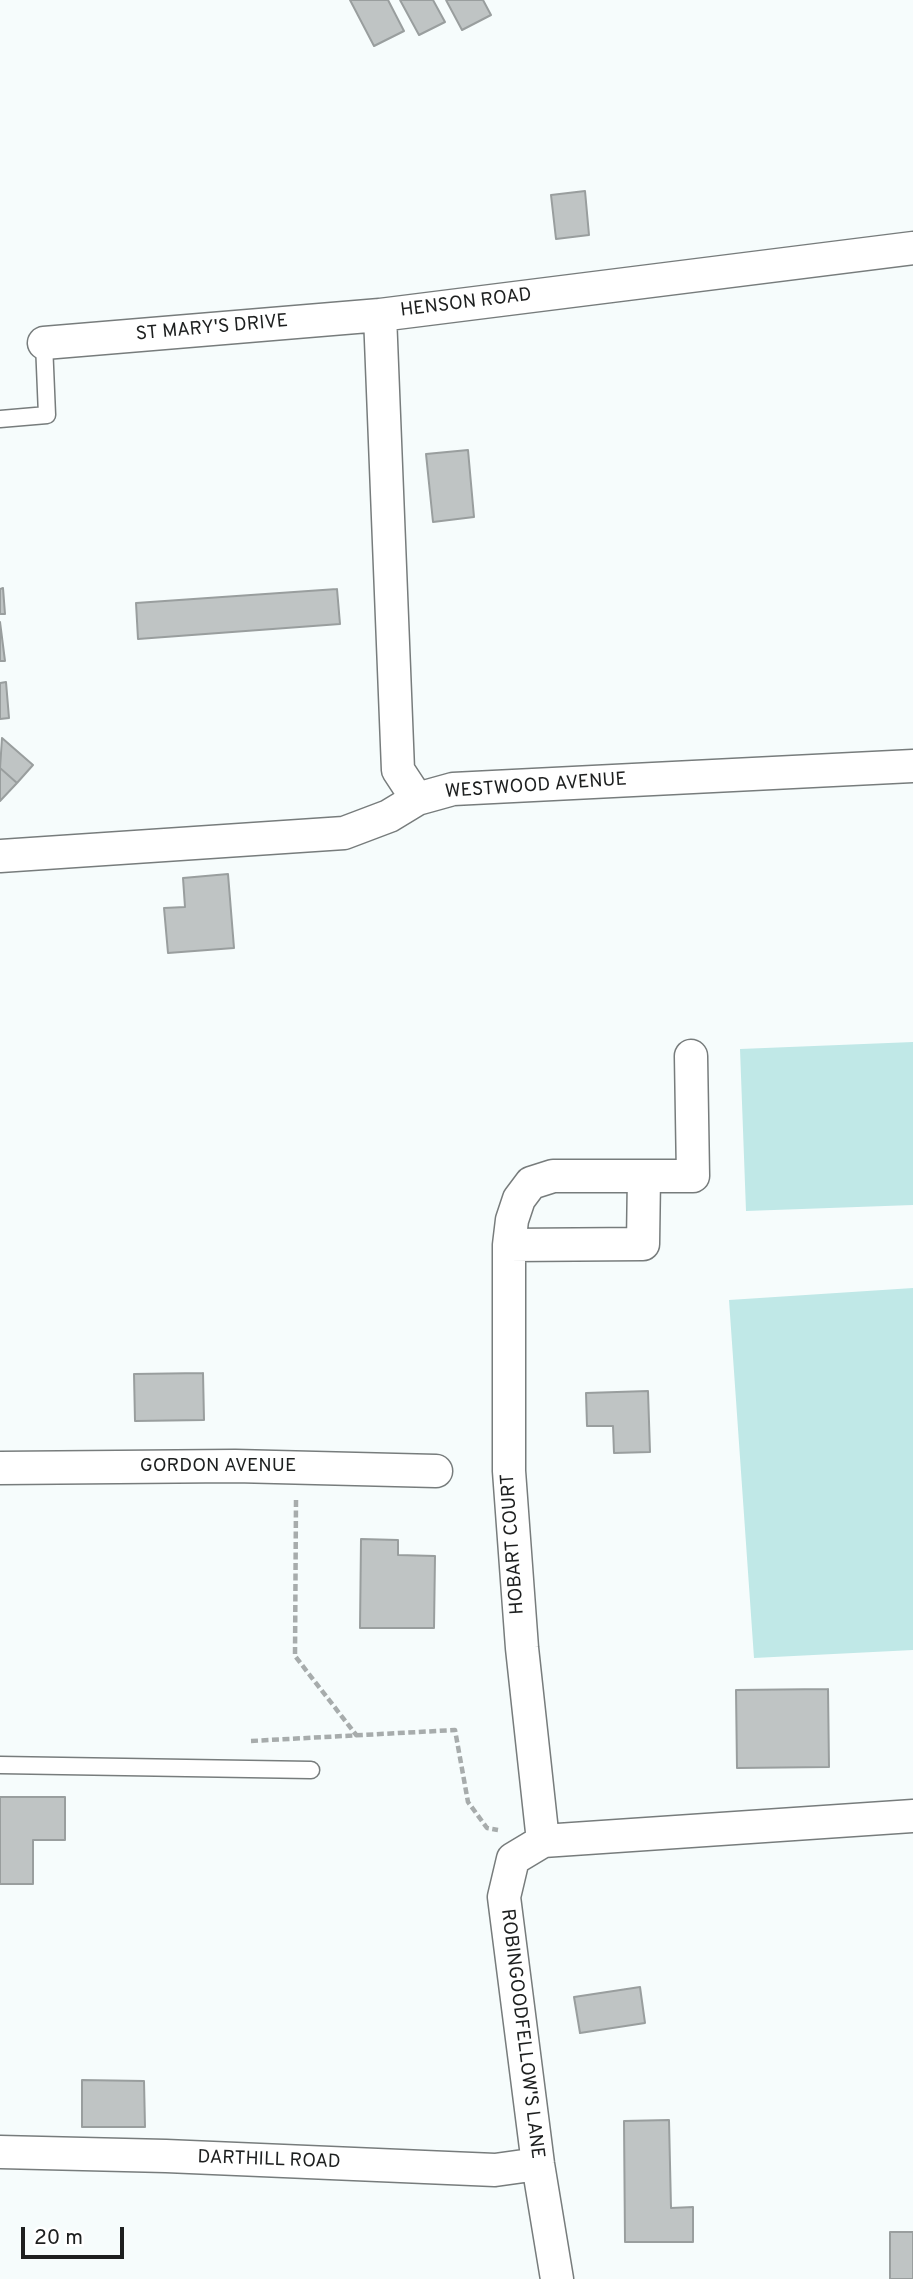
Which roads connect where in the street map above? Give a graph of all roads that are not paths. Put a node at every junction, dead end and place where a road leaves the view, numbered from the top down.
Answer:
1 (913, 248) edge
2 (380, 314) junction
3 (44, 343) joint
4 (0, 419) edge
5 (913, 766) edge
6 (417, 799) junction
7 (0, 856) edge
8 (691, 1056) dead end
9 (644, 1177) junction
10 (509, 1245) junction
11 (0, 1468) edge
12 (436, 1471) dead end
13 (0, 1765) edge
14 (311, 1770) dead end
15 (913, 1816) edge
16 (543, 1841) junction
17 (0, 2152) edge
18 (538, 2164) junction
19 (557, 2279) edge

1 - 2 street, HENSON ROAD
2 - 3 street, ST MARY'S DRIVE
2 - 6 street, HENSON ROAD
3 - 4 lane
5 - 6 street, WESTWOOD AVENUE
6 - 7 street, WESTWOOD AVENUE
8 - 9 street, HOBART COURT
9 - 10 street, HOBART COURT
9 - 10 street
10 - 16 street, HOBART COURT
11 - 12 street, GORDON AVENUE
13 - 14 lane
15 - 16 street, ROBINGOODFELLOW'S LANE
16 - 18 street, ROBINGOODFELLOW'S LANE
17 - 18 street, DARTHILL ROAD
18 - 19 street, ROBINGOODFELLOW'S LANE

